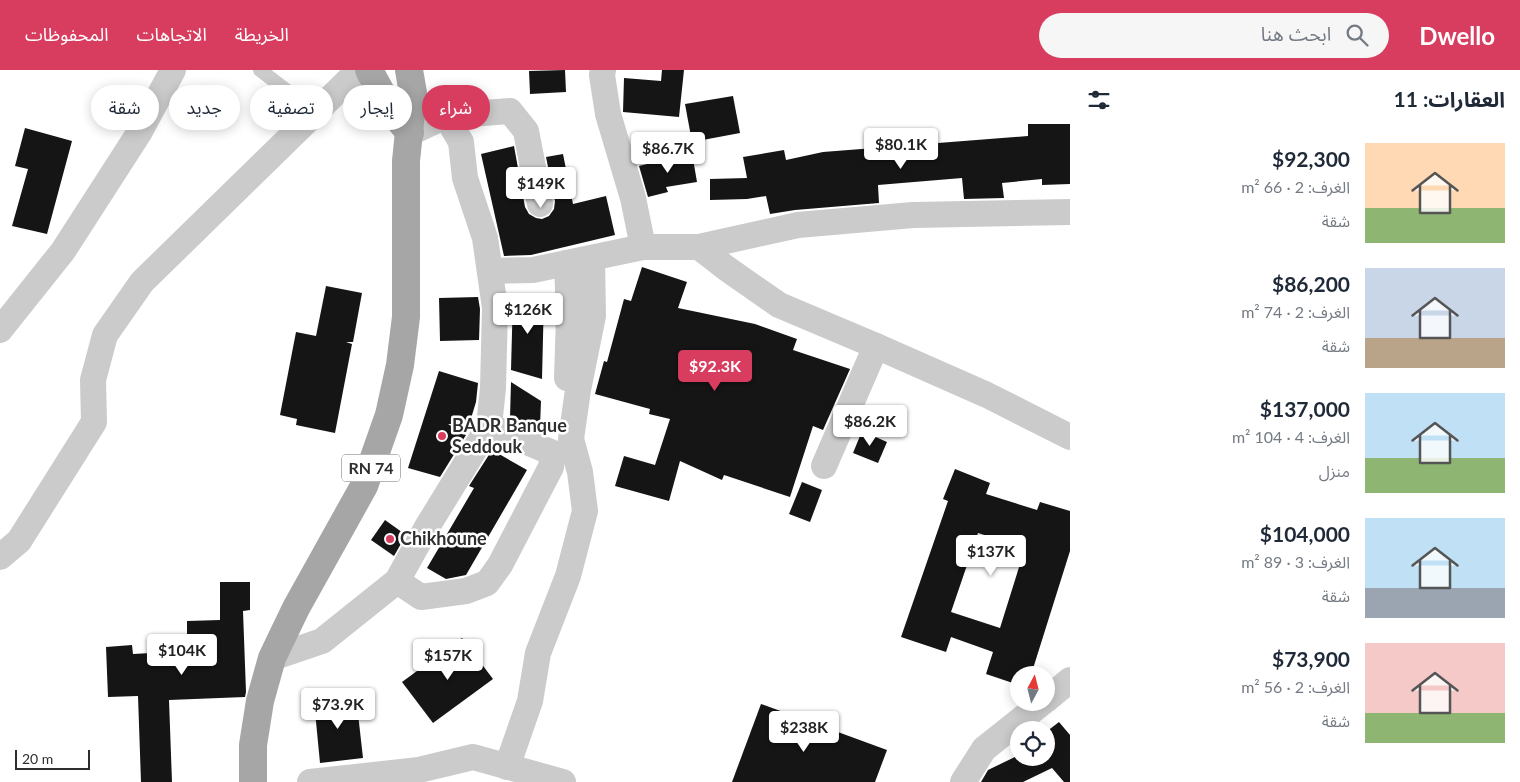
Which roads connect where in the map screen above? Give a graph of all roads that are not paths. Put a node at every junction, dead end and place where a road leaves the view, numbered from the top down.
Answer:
1 (173, 70) edge
2 (260, 70) edge
3 (359, 70) edge
4 (369, 70) edge
5 (408, 70) edge
6 (603, 70) edge
7 (280, 85) edge
8 (333, 96) edge
9 (490, 113) edge
10 (422, 127) edge
11 (298, 130) edge
12 (454, 130) edge
13 (410, 133) junction
14 (540, 204) dead end
15 (1070, 212) edge
16 (643, 247) junction
17 (700, 248) junction
18 (580, 260) junction
19 (490, 272) junction
20 (0, 330) edge
21 (876, 346) junction
22 (489, 426) junction
23 (1070, 437) edge
24 (554, 453) junction
25 (824, 466) dead end
26 (0, 557) edge
27 (397, 581) junction
28 (272, 658) junction
29 (1070, 680) edge
30 (1055, 693) edge
31 (1032, 711) edge
32 (507, 766) junction
33 (253, 782) edge
34 (310, 782) edge
35 (563, 782) edge
36 (963, 782) edge

1 - 20 street
2 - 7 lane
3 - 8 street
4 - 13 main road
5 - 13 main road, RN 74
6 - 16 street
9 - 14 street
10 - 13 street
11 - 26 street
12 - 19 street
13 - 28 main road, RN 74
15 - 17 street
16 - 17 street
16 - 18 street
17 - 21 street
18 - 19 street
18 - 24 street
18 - 32 street
19 - 22 street
21 - 23 street
21 - 25 street
22 - 24 street
22 - 27 street
24 - 27 street
27 - 28 street
28 - 33 main road, RN 74
29 - 30 street
31 - 36 street
32 - 34 street
32 - 35 street

